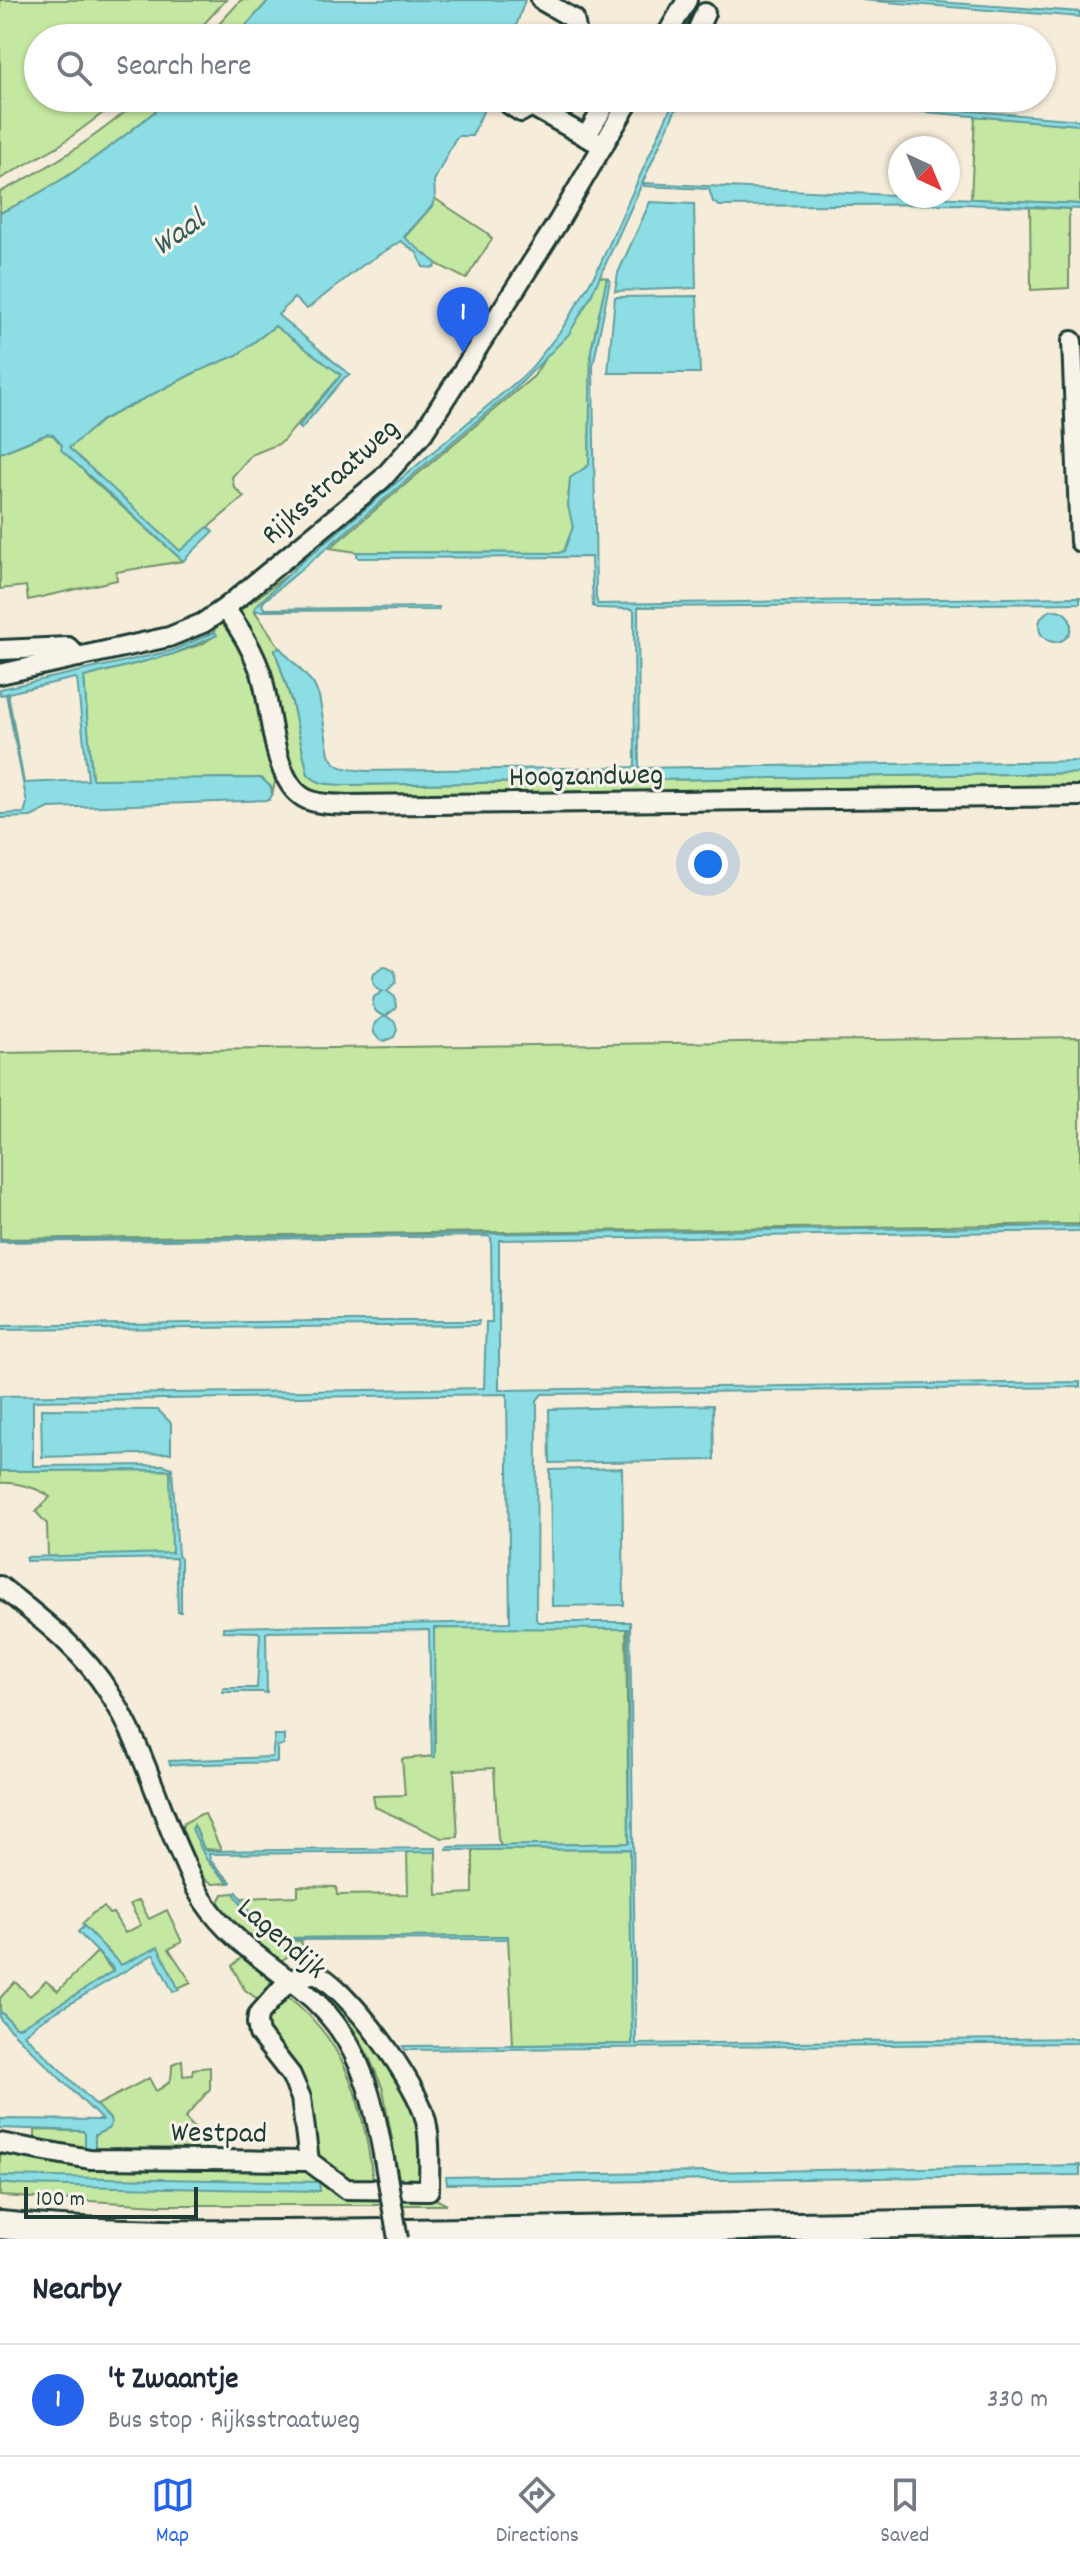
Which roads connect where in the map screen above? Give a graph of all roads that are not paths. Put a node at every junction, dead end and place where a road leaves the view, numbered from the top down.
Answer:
1 (541, 0) edge
2 (687, 0) edge
3 (705, 13) dead end
4 (575, 24) edge
5 (673, 24) edge
6 (700, 24) edge
7 (549, 112) edge
8 (601, 112) edge
9 (623, 112) edge
10 (586, 137) junction
11 (603, 146) junction
12 (1072, 341) dead end
13 (1080, 542) edge
14 (225, 608) junction
15 (0, 650) edge
16 (78, 657) junction
17 (0, 674) edge
18 (1080, 796) edge
19 (0, 1586) edge
20 (289, 1980) junction
21 (0, 2143) edge
22 (309, 2161) junction
23 (1080, 2221) edge
24 (0, 2225) edge
25 (396, 2235) edge

1 - 4 street
2 - 5 street
3 - 6 street
7 - 10 street
8 - 10 street
9 - 11 street, Rijksstraatweg
10 - 11 street
11 - 14 street, Rijksstraatweg
12 - 13 street
14 - 16 street, Rijksstraatweg
14 - 18 street, Hoogzandweg
15 - 16 street
16 - 17 street, Rijksstraatweg
19 - 20 street, Lagendijk
20 - 22 street
20 - 22 street, Westpad
20 - 25 street, Lagendijk, bridge
21 - 22 street, Westpad
23 - 25 highway
24 - 25 highway

